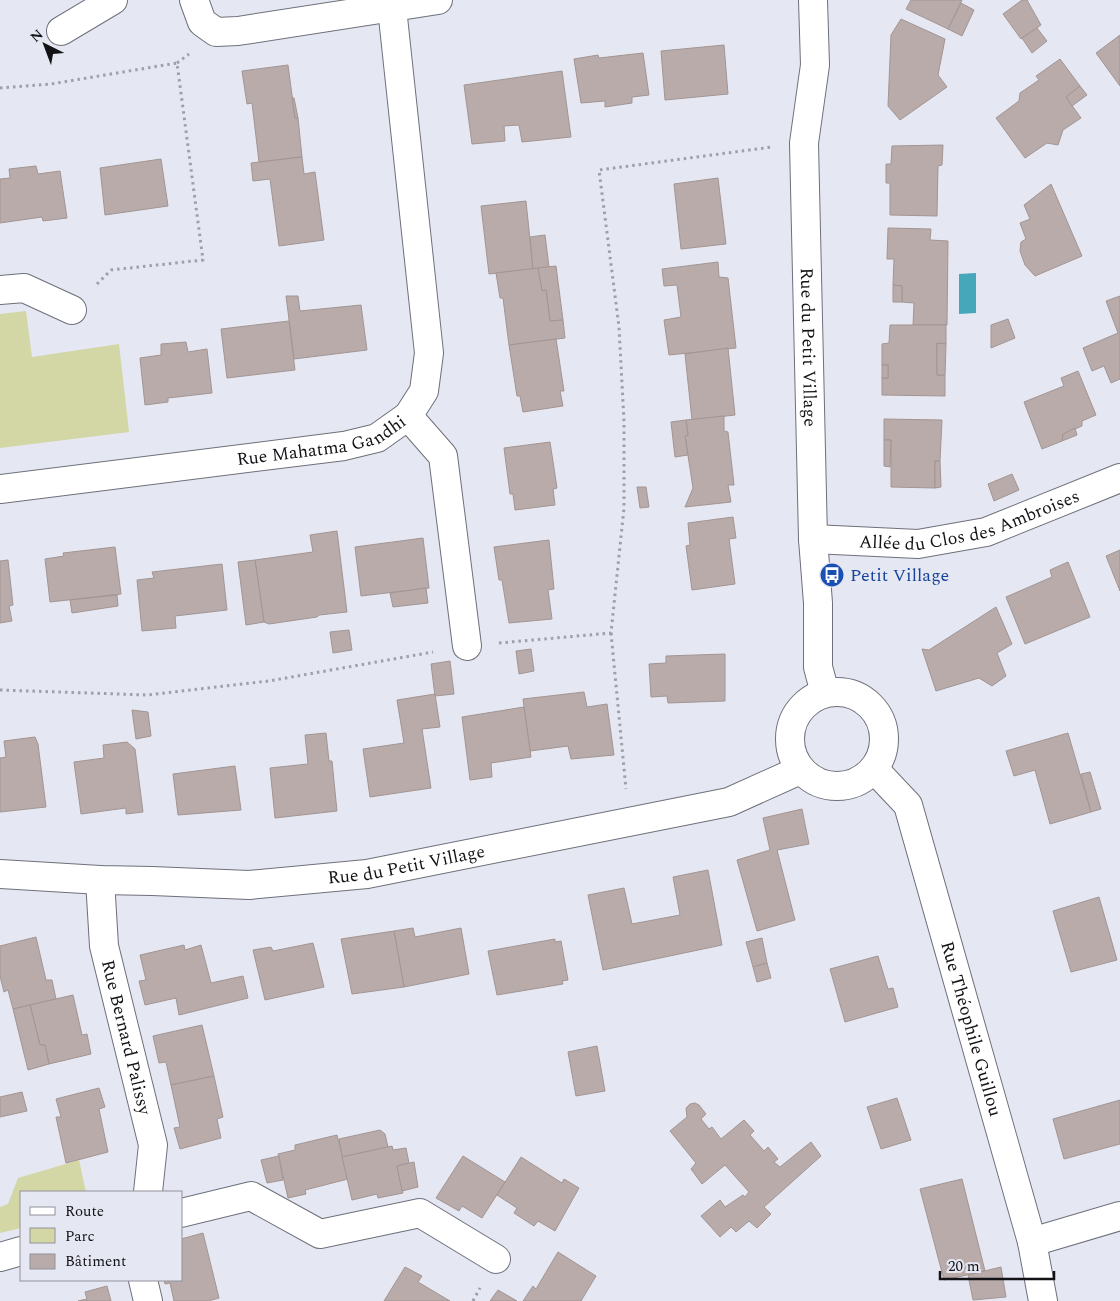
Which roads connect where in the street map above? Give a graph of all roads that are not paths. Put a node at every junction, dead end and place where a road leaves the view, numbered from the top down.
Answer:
1 (113, 0) edge
2 (194, 0) edge
3 (438, 0) edge
4 (812, 0) edge
5 (389, 4) edge
6 (62, 30) dead end
7 (0, 290) edge
8 (72, 310) road end
9 (408, 416) junction
10 (1120, 478) edge
11 (0, 489) edge
12 (813, 539) junction
13 (467, 646) dead end
14 (825, 693) junction
15 (874, 769) junction
16 (800, 770) junction
17 (0, 874) edge
18 (100, 880) junction
19 (148, 1191) edge
20 (182, 1213) edge
21 (1120, 1216) edge
22 (1032, 1242) junction
23 (20, 1251) edge
24 (0, 1256) edge
25 (496, 1259) dead end
26 (144, 1281) edge
27 (148, 1301) edge
28 (1043, 1301) edge

1 - 6 street
2 - 5 street
3 - 5 street
4 - 12 street, Rue du Petit Village
5 - 9 street, Rue Mahatma Gandhi
7 - 8 street
9 - 11 street, Rue Mahatma Gandhi
9 - 13 street
10 - 12 street, Allée du Clos des Ambroises
12 - 14 street, Rue du Petit Village
14 - 15 street
14 - 16 street
15 - 16 street
15 - 22 street, Rue Théophile Guillou
16 - 18 street, Rue du Petit Village
17 - 18 street, Rue du Petit Village
18 - 19 street, Rue Bernard Palissy
20 - 25 street
21 - 22 street
22 - 28 street, Rue Théophile Guillou
23 - 24 street
26 - 27 street

